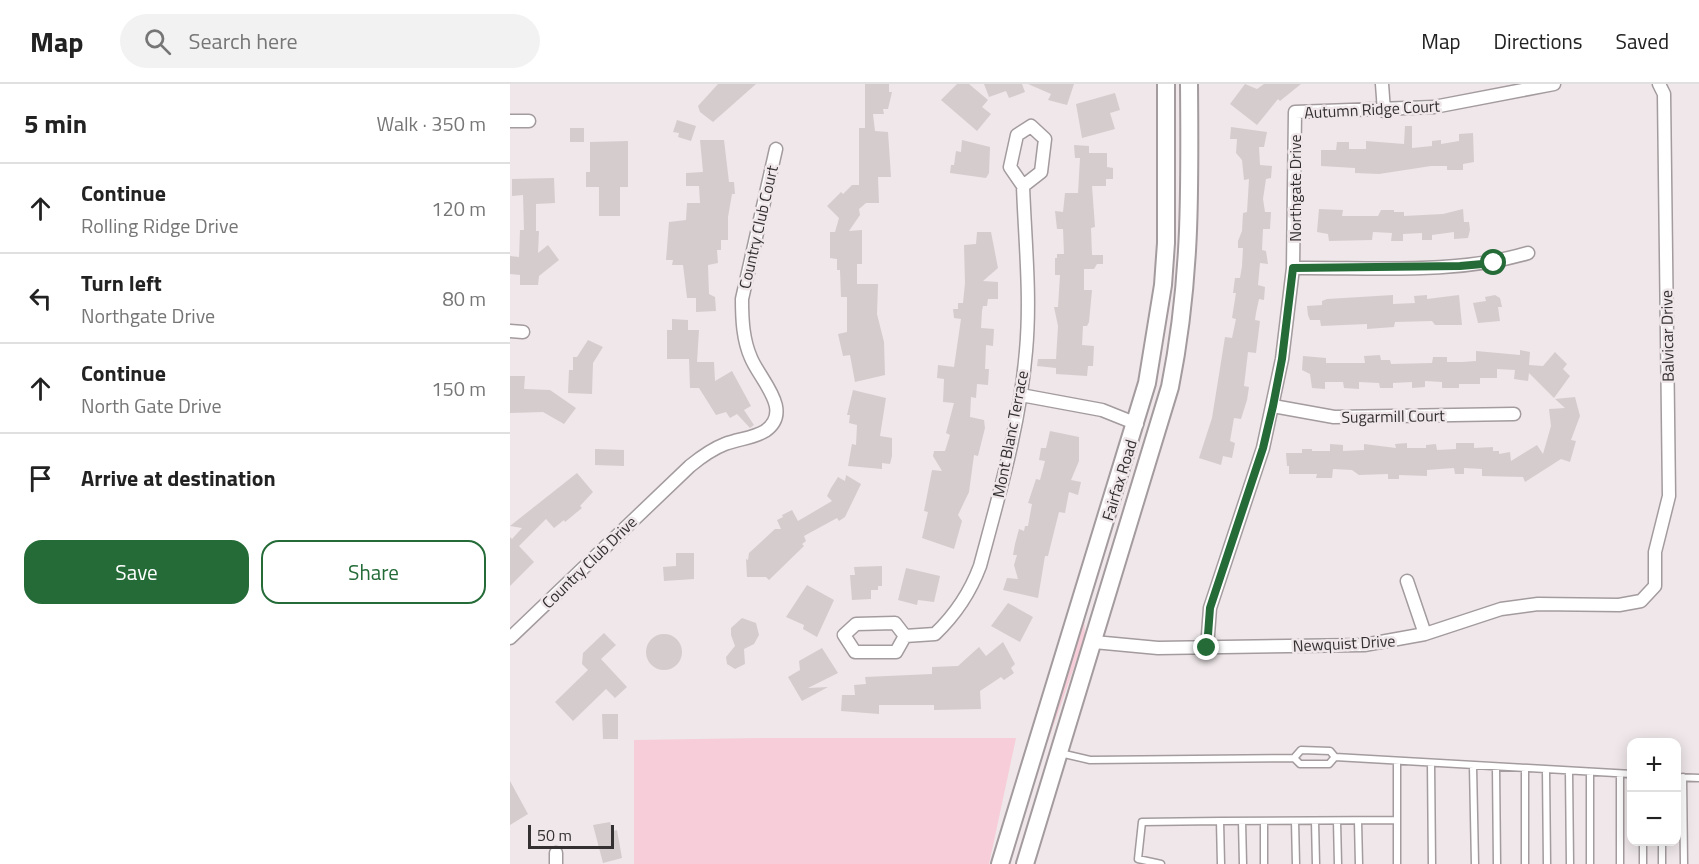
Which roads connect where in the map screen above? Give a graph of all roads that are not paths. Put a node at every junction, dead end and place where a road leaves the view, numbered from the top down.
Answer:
1 (1166, 84) edge
2 (1189, 84) edge
3 (1382, 84) edge
4 (1554, 84) edge
5 (1659, 84) edge
6 (1384, 111) junction
7 (1295, 112) joint
8 (510, 121) edge
9 (529, 121) dead end
10 (776, 149) dead end
11 (1023, 186) dead end
12 (1528, 253) dead end
13 (1293, 268) junction
14 (1021, 396) junction
15 (1273, 406) junction
16 (1514, 414) dead end
17 (1137, 424) junction
18 (666, 486) joint
19 (1105, 526) junction
20 (1122, 550) junction
21 (1407, 581) dead end
22 (1655, 586) joint
23 (1425, 634) junction
24 (905, 636) junction
25 (510, 638) edge
26 (1094, 642) junction
27 (1207, 648) junction
28 (1059, 675) junction
29 (1059, 752) junction
30 (1335, 757) junction
31 (1294, 759) junction
32 (1397, 761) junction
33 (1431, 763) junction
34 (1473, 766) junction
35 (1496, 767) junction
36 (1525, 769) junction
37 (1546, 770) junction
38 (1569, 771) junction
39 (1590, 772) junction
40 (1620, 774) junction
41 (1627, 774) edge
42 (1681, 777) edge
43 (1699, 778) edge
44 (1681, 792) edge
45 (1358, 820) junction
46 (1397, 820) junction
47 (1220, 821) junction
48 (1242, 821) junction
49 (1264, 821) junction
50 (1295, 821) junction
51 (1315, 821) junction
52 (1337, 821) junction
53 (1643, 846) edge
54 (1662, 846) edge
55 (1000, 864) edge
56 (1025, 864) edge
57 (1161, 864) edge
58 (1221, 864) edge
59 (1243, 864) edge
60 (1264, 864) edge
61 (1296, 864) edge
62 (1316, 864) edge
63 (1338, 864) edge
64 (1359, 864) edge
65 (1397, 864) edge
66 (1432, 864) edge
67 (1475, 864) edge
68 (1497, 864) edge
69 (1525, 864) edge
70 (1547, 864) edge
71 (1570, 864) edge
72 (1590, 864) edge
73 (1620, 864) edge
74 (1643, 864) edge
75 (1662, 864) edge
76 (1684, 864) edge

1 - 17 main road, Fairfax Road
2 - 20 main road, Fairfax Road
3 - 6 street
4 - 6 street, Autumn Ridge Court
5 - 22 street, Balvicar Drive
6 - 7 street, Autumn Ridge Court
7 - 13 street, Northgate Drive
8 - 9 street
10 - 18 street, Country Club Court
11 - 14 street, Mont Blanc Terrace
12 - 13 street
13 - 15 street, Northgate Drive
14 - 17 street
14 - 24 street, Mont Blanc Terrace
15 - 16 street, Sugarmill Court
15 - 27 street, Northgate Drive
17 - 19 main road, Fairfax Road
17 - 20 main road
18 - 25 street, Country Club Drive
19 - 26 main road
19 - 28 main road, Fairfax Road
20 - 26 main road, Fairfax Road
21 - 23 street
22 - 23 street, Newquist Drive
23 - 27 street, Newquist Drive
24 - 24 street
26 - 27 street, Newquist Drive
26 - 29 main road, Fairfax Road
28 - 29 main road
28 - 55 main road, Fairfax Road
29 - 31 lane
29 - 56 main road, Fairfax Road
30 - 31 lane
30 - 31 lane
30 - 32 lane
32 - 33 lane
32 - 46 lane
33 - 34 lane
33 - 66 lane
34 - 35 lane
34 - 67 lane
35 - 36 lane
35 - 68 lane
36 - 37 lane
36 - 69 lane
37 - 38 lane
37 - 70 lane
38 - 39 lane
38 - 71 lane
39 - 40 lane
39 - 72 lane
40 - 41 lane
40 - 73 lane
42 - 43 lane
44 - 76 lane
45 - 46 lane
45 - 52 lane
45 - 64 lane
46 - 65 lane
47 - 48 lane
47 - 57 lane
47 - 58 lane
48 - 49 lane
48 - 59 lane
49 - 50 lane
49 - 60 lane
50 - 51 lane
50 - 61 lane
51 - 52 lane
51 - 62 lane
52 - 63 lane
53 - 74 lane
54 - 75 lane

